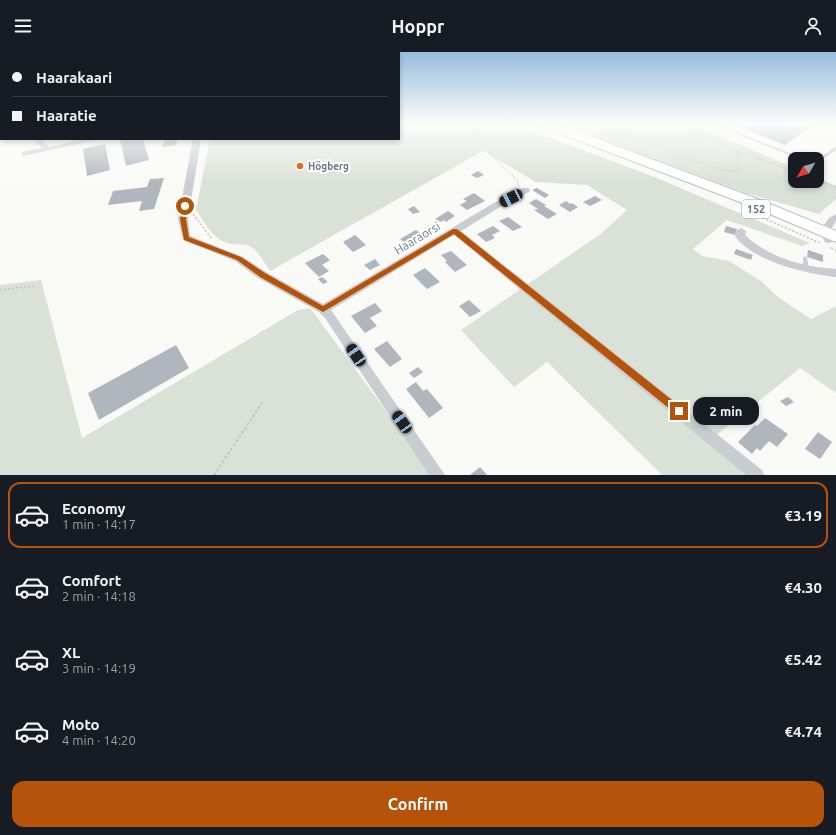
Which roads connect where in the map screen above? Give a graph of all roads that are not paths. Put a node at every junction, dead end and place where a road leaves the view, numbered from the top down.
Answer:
1 (42, 144) edge
2 (71, 144) edge
3 (196, 144) edge
4 (598, 144) edge
5 (764, 144) edge
6 (836, 148) edge
7 (47, 149) junction
8 (788, 153) edge
9 (25, 154) dead end
10 (824, 157) edge
11 (524, 191) road end
12 (836, 217) edge
13 (455, 231) junction
14 (741, 231) dead end
15 (832, 238) edge
16 (805, 258) dead end
17 (806, 269) junction
18 (836, 273) edge
19 (323, 310) junction
20 (438, 475) edge
21 (757, 475) edge

1 - 7 street
2 - 7 street
3 - 19 street
4 - 15 main road, 152
5 - 8 lane
6 - 10 lane
7 - 9 street
11 - 13 street, Haaraorsi
12 - 15 street
13 - 19 street, Haaraorsi
13 - 21 street
14 - 17 street
16 - 17 lane
17 - 18 street
19 - 20 street

